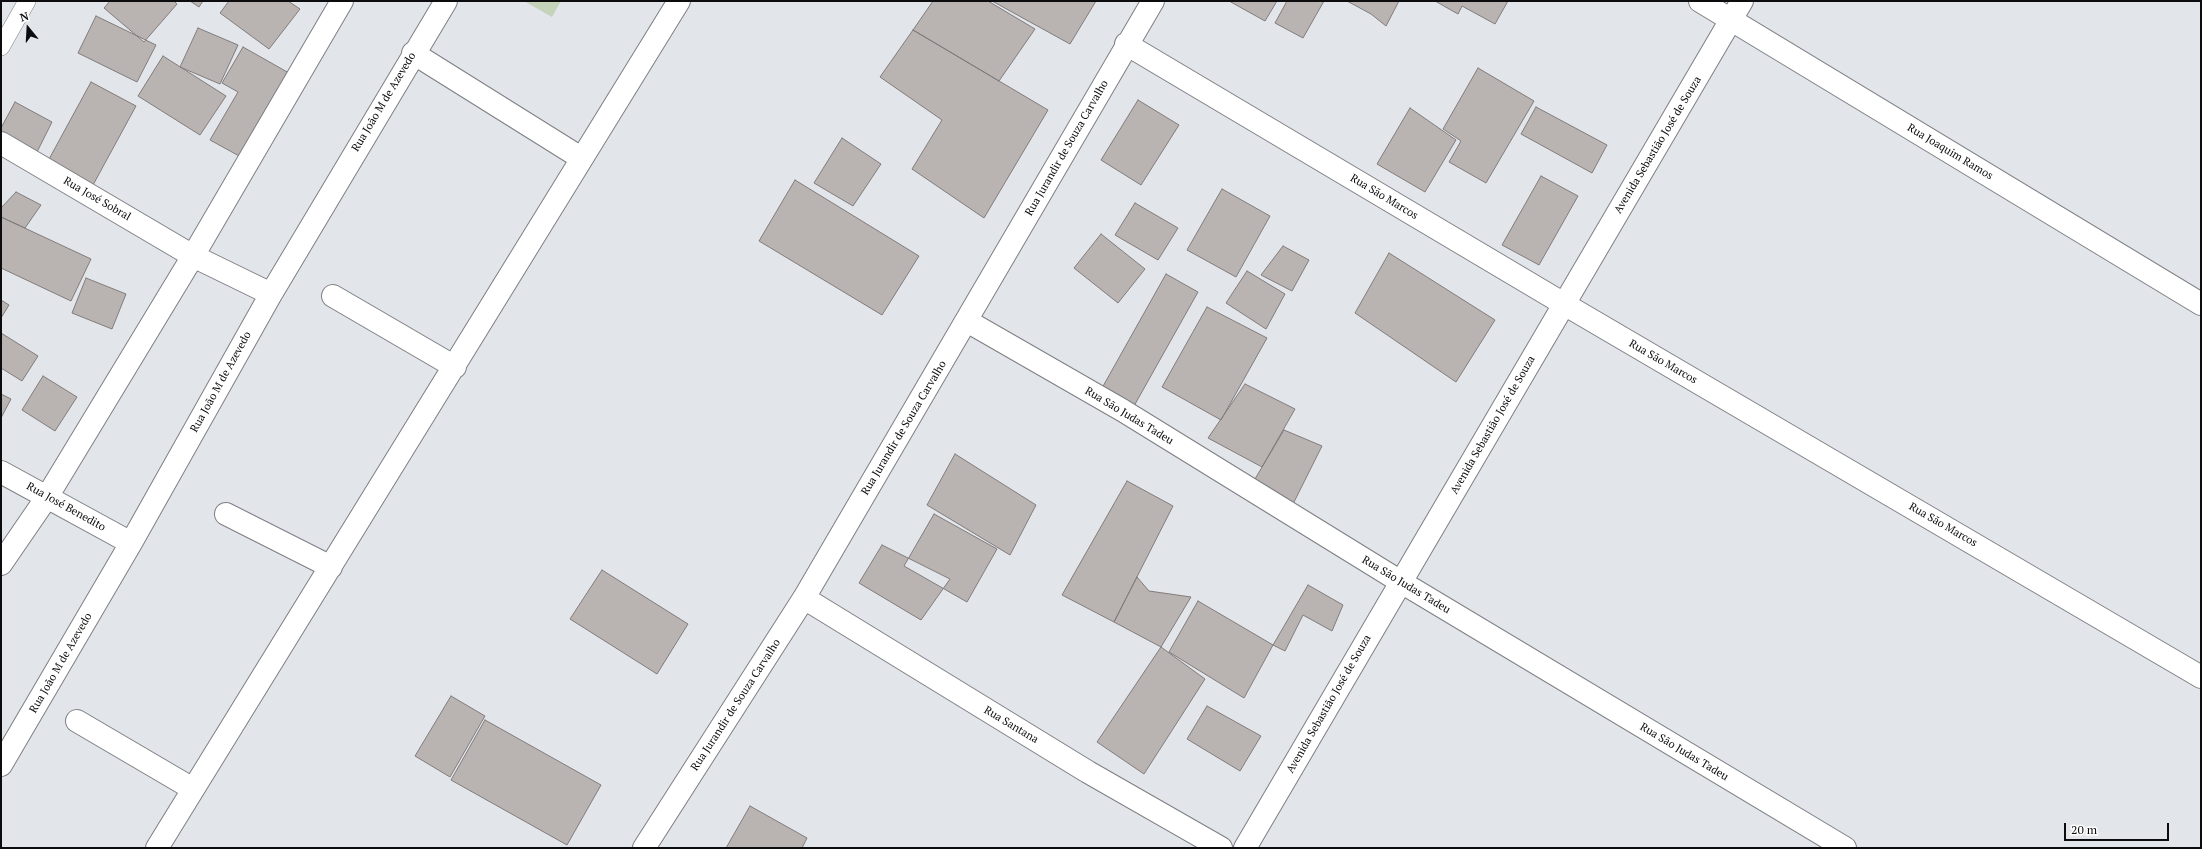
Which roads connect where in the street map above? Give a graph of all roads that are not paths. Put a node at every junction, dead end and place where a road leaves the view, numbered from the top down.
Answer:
1 (27, 1) edge
2 (342, 1) edge
3 (446, 1) edge
4 (679, 1) edge
5 (1153, 1) edge
6 (1700, 1) edge
7 (1742, 1) edge
8 (1732, 20) junction
9 (1126, 44) junction
10 (1, 47) edge
11 (413, 53) junction
12 (1, 143) edge
13 (581, 158) junction
14 (194, 256) junction
15 (271, 294) junction
16 (333, 296) dead end
17 (1564, 304) junction
18 (2201, 304) edge
19 (967, 321) junction
20 (455, 366) junction
21 (1, 472) edge
22 (47, 497) junction
23 (226, 514) dead end
24 (131, 543) junction
25 (1, 564) edge
26 (331, 567) junction
27 (1401, 582) junction
28 (804, 598) junction
29 (2201, 677) edge
30 (77, 721) dead end
31 (1, 765) edge
32 (193, 789) junction
33 (157, 848) edge
34 (644, 848) edge
35 (1221, 848) edge
36 (1244, 848) edge
37 (1845, 848) edge

1 - 10 lane
2 - 14 street
3 - 11 street, Rua João M de Azevedo
4 - 13 street
5 - 9 street, Rua Jurandir de Souza Carvalho
6 - 8 street, Rua Joaquim Ramos
7 - 8 street, Avenida Sebastião José de Souza
8 - 17 street, Avenida Sebastião José de Souza
8 - 18 street, Rua Joaquim Ramos
9 - 17 street, Rua São Marcos
9 - 19 street, Rua Jurandir de Souza Carvalho
11 - 13 street
11 - 15 street, Rua João M de Azevedo
12 - 14 street, Rua José Sobral
13 - 20 street
14 - 15 street, Rua José Sobral
14 - 22 street
15 - 24 street, Rua João M de Azevedo
16 - 20 street
17 - 27 street, Avenida Sebastião José de Souza
17 - 29 street, Rua São Marcos
19 - 27 street, Rua São Judas Tadeu
19 - 28 street, Rua Jurandir de Souza Carvalho
20 - 26 street
21 - 22 street, Rua José Benedito
22 - 24 street, Rua José Benedito
22 - 25 street
23 - 26 street
24 - 31 street, Rua João M de Azevedo
26 - 32 street
27 - 36 street, Avenida Sebastião José de Souza
27 - 37 street, Rua São Judas Tadeu
28 - 34 street, Rua Jurandir de Souza Carvalho
28 - 35 street, Rua Santana
30 - 32 street
32 - 33 street

